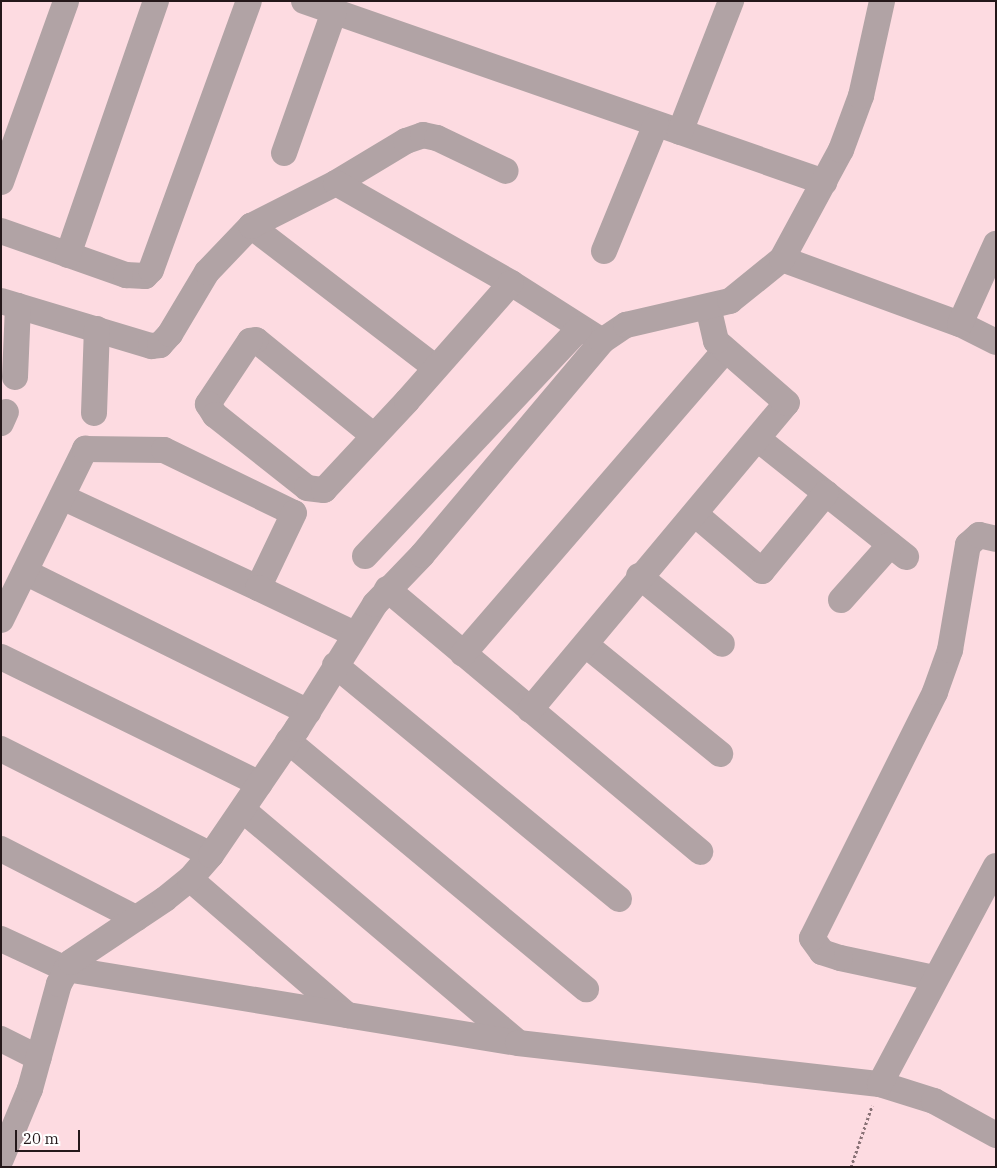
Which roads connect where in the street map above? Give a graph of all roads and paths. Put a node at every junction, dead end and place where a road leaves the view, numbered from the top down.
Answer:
1 (66, 1) edge
2 (156, 1) edge
3 (249, 1) edge
4 (304, 1) edge
5 (731, 1) edge
6 (882, 1) edge
7 (334, 12) junction
8 (668, 128) junction
9 (284, 153) dead end
10 (506, 171) dead end
11 (1, 182) edge
12 (824, 182) junction
13 (336, 183) junction
14 (251, 226) junction
15 (1, 231) edge
16 (996, 244) edge
17 (604, 251) dead end
18 (68, 255) junction
19 (782, 259) junction
20 (511, 283) junction
21 (9, 303) edge
22 (708, 307) junction
23 (960, 324) junction
24 (97, 329) junction
25 (579, 329) junction
26 (602, 341) junction
27 (996, 342) edge
28 (726, 350) junction
29 (435, 367) junction
30 (14, 377) dead end
31 (94, 413) dead end
32 (374, 436) junction
33 (759, 440) junction
34 (826, 493) junction
35 (62, 497) junction
36 (695, 514) junction
37 (996, 540) edge
38 (365, 556) dead end
39 (25, 572) junction
40 (640, 576) junction
41 (258, 588) junction
42 (387, 589) junction
43 (7, 593) edge
44 (841, 600) dead end
45 (1, 620) edge
46 (355, 634) junction
47 (722, 644) dead end
48 (586, 645) junction
49 (463, 654) junction
50 (1, 657) edge
51 (335, 666) junction
52 (530, 710) junction
53 (308, 712) junction
54 (288, 741) junction
55 (1, 749) edge
56 (720, 754) dead end
57 (260, 784) junction
58 (243, 810) junction
59 (1, 849) edge
60 (700, 852) dead end
61 (211, 856) junction
62 (996, 866) edge
63 (190, 880) junction
64 (619, 899) dead end
65 (136, 918) junction
66 (1, 939) edge
67 (66, 969) junction
68 (934, 978) junction
69 (586, 989) dead end
70 (348, 1015) junction
71 (1, 1039) edge
72 (518, 1043) junction
73 (39, 1058) junction
74 (880, 1084) junction
75 (996, 1134) edge
76 (2, 1152) edge
77 (851, 1167) edge

1 - 11 street
2 - 18 street
3 - 18 street
4 - 7 street
5 - 8 street
6 - 12 street
7 - 8 street
7 - 9 street
8 - 12 street
8 - 17 street
10 - 13 street
12 - 19 street
13 - 14 street
13 - 20 street
14 - 24 street
14 - 29 street
15 - 18 street
16 - 23 street
19 - 22 street
19 - 23 street
20 - 25 street
20 - 29 street
21 - 24 street
21 - 30 street
22 - 26 street
22 - 28 street
23 - 27 street
24 - 31 street
25 - 26 street
25 - 38 street
26 - 42 street
28 - 33 street
28 - 49 street
29 - 32 street
32 - 32 street
33 - 34 street
33 - 36 street
34 - 36 street
34 - 44 street
35 - 39 street
35 - 41 street
35 - 41 street
36 - 40 street
37 - 68 street
39 - 43 street
39 - 53 street
40 - 47 street
40 - 48 street
41 - 46 street
42 - 46 street
42 - 49 street
43 - 45 street
46 - 51 street
48 - 52 street
48 - 56 street
49 - 52 street
50 - 57 street
51 - 53 street
51 - 64 street
52 - 60 street
53 - 54 street
54 - 57 street
54 - 69 street
55 - 61 street
57 - 58 street
58 - 61 street
58 - 72 street
59 - 65 street
61 - 63 street
62 - 68 street
63 - 65 street
63 - 70 street
65 - 67 street
66 - 67 street
67 - 70 street
67 - 73 street
68 - 74 street
70 - 72 street
71 - 73 street
72 - 74 street
73 - 76 street
74 - 75 street
74 - 77 path

